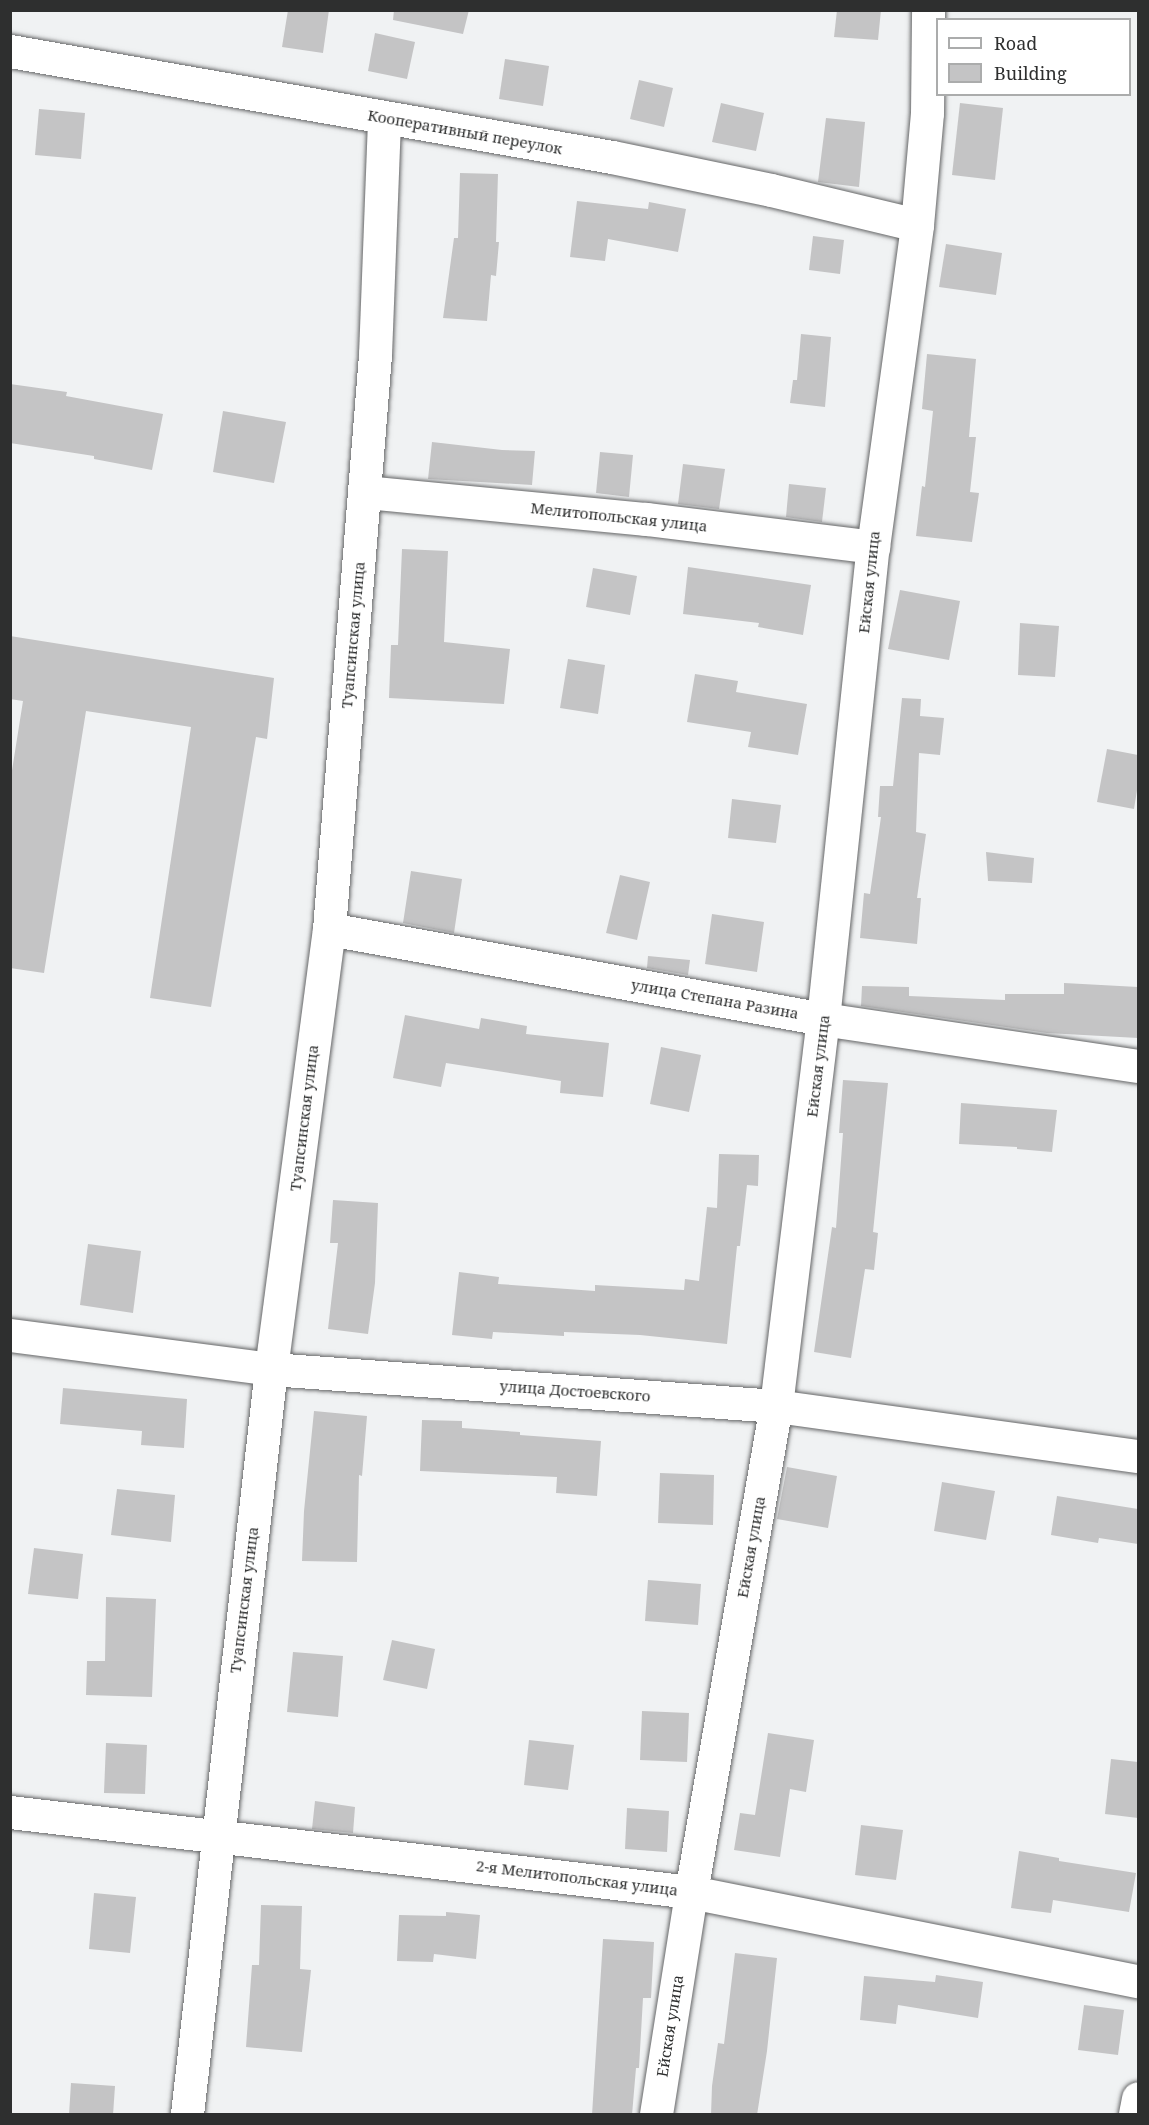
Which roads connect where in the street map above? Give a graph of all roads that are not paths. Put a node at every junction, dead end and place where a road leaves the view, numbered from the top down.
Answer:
1 (928, 10) edge
2 (10, 51) edge
3 (384, 118) junction
4 (917, 225) junction
5 (365, 492) junction
6 (873, 547) junction
7 (329, 929) junction
8 (823, 1019) junction
9 (1138, 1066) edge
10 (10, 1335) edge
11 (271, 1369) junction
12 (776, 1406) junction
13 (1138, 1456) edge
14 (10, 1812) edge
15 (217, 1835) junction
16 (691, 1892) junction
17 (1138, 1981) edge
18 (1138, 2098) edge
19 (187, 2115) edge
20 (657, 2115) edge
21 (1136, 2115) edge

1 - 4 street, Ейская улица
2 - 3 street, Кооперативный переулок
3 - 4 street, Кооперативный переулок
3 - 5 street, Туапсинская улица
4 - 6 street, Ейская улица
5 - 6 street, Мелитопольская улица
5 - 7 street, Туапсинская улица
6 - 8 street, Ейская улица
7 - 8 street, улица Степана Разина
7 - 11 street, Туапсинская улица
8 - 9 street, улица Степана Разина
8 - 12 street, Ейская улица
10 - 11 street, улица Достоевского
11 - 12 street, улица Достоевского
11 - 15 street, Туапсинская улица
12 - 13 street, улица Достоевского
12 - 16 street, Ейская улица
14 - 15 street, 2-я Мелитопольская улица
15 - 16 street, 2-я Мелитопольская улица
15 - 19 street, Туапсинская улица
16 - 17 street, 2-я Мелитопольская улица
16 - 20 street, Ейская улица
18 - 21 street

